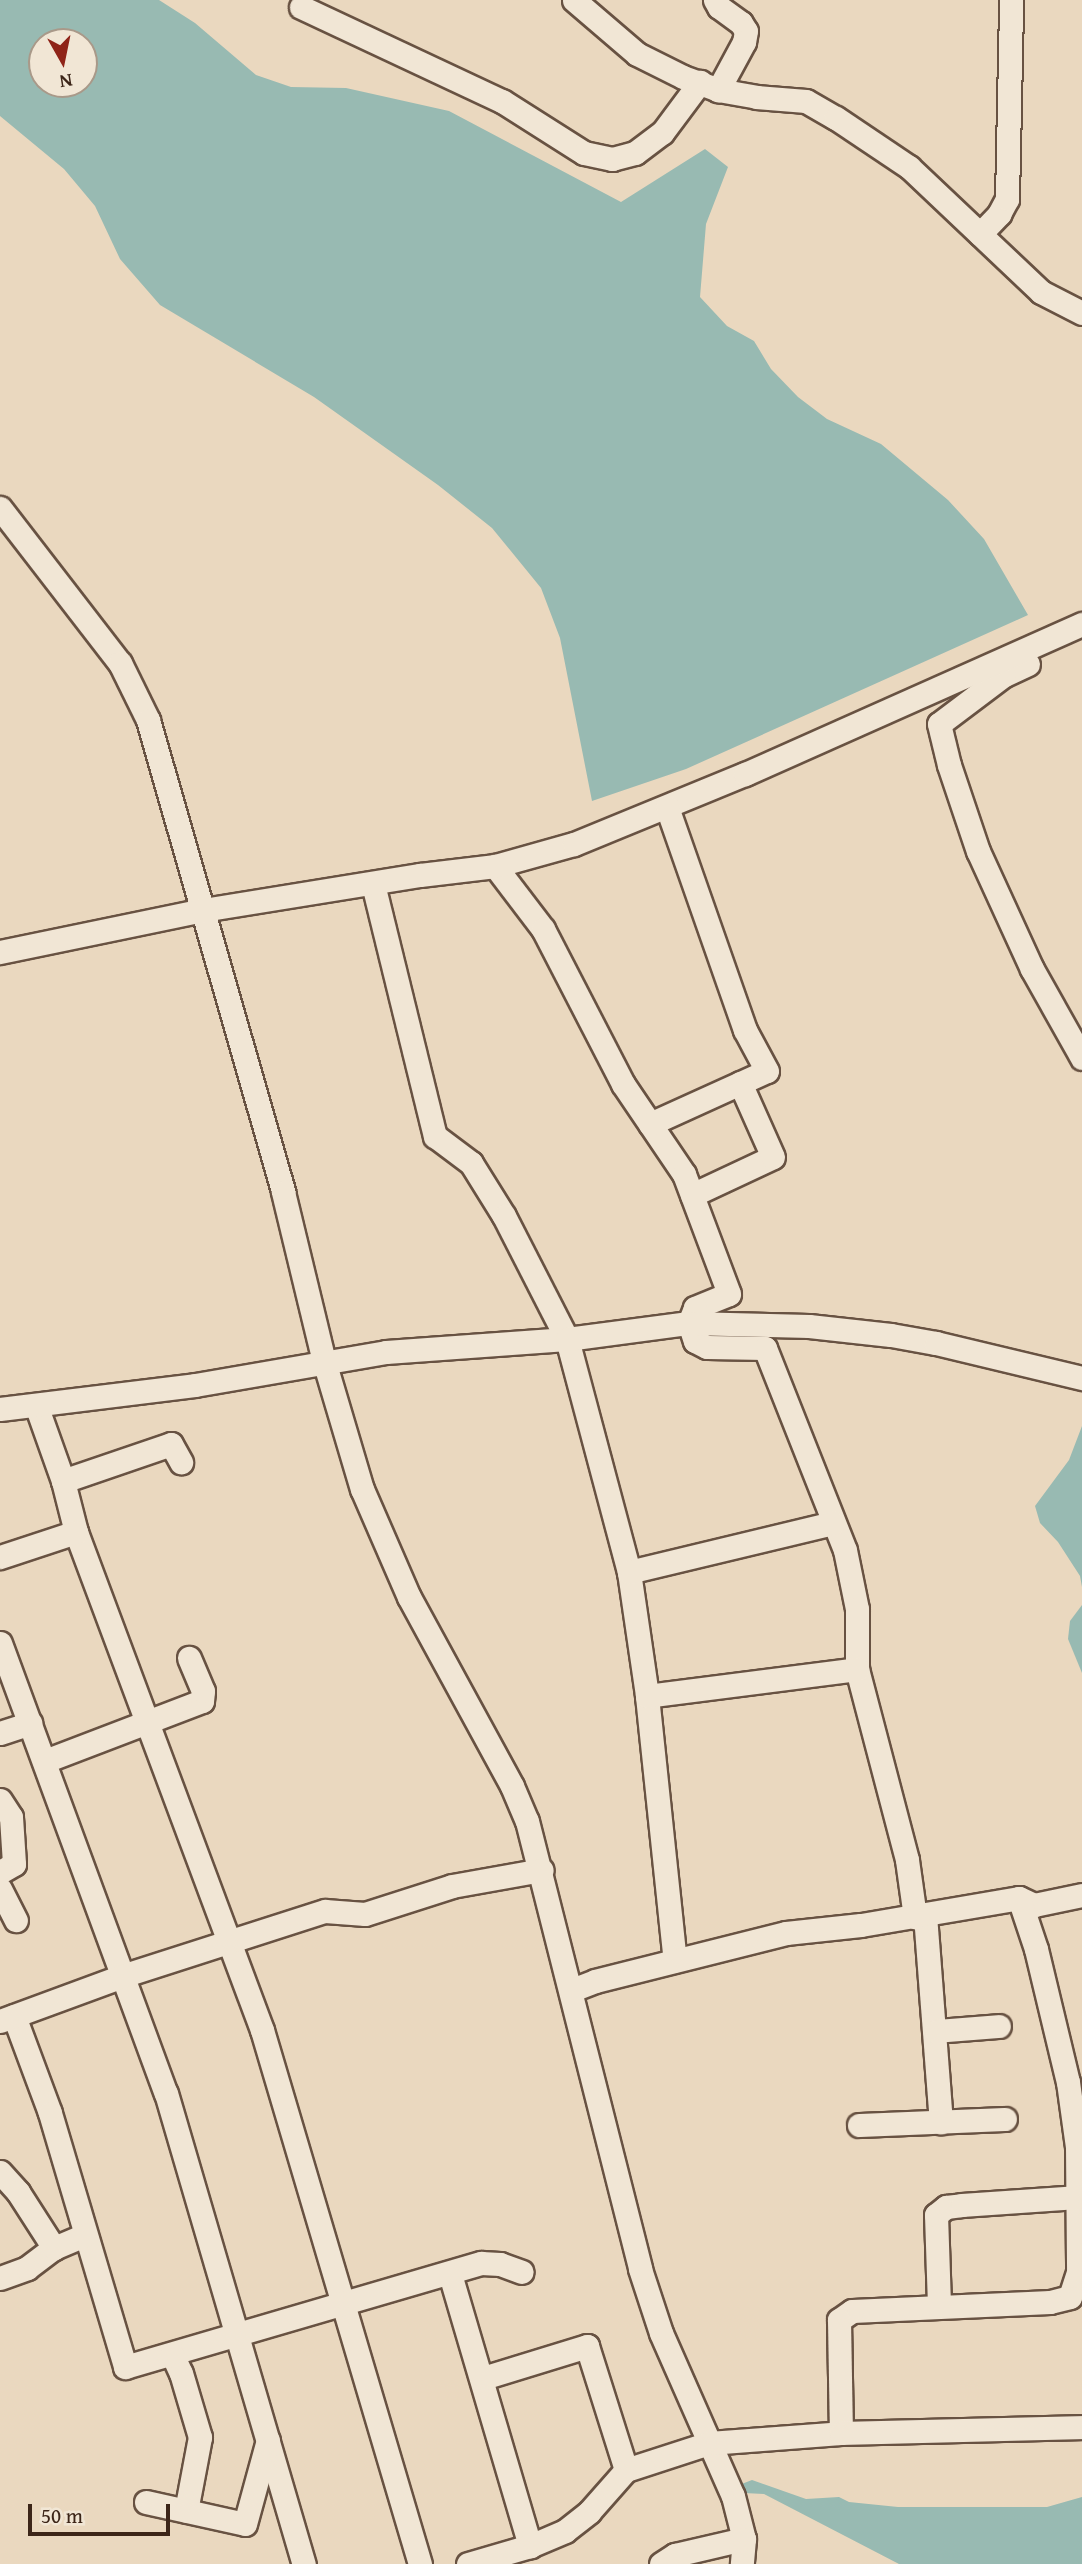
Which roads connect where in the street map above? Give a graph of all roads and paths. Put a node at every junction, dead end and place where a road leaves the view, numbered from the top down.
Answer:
1 (573, 0) edge
2 (715, 0) edge
3 (1011, 0) edge
4 (301, 7) dead end
5 (709, 86) junction
6 (980, 234) junction
7 (1082, 313) edge
8 (0, 508) edge
9 (1082, 624) edge
10 (1082, 639) edge
11 (667, 807) junction
12 (495, 866) junction
13 (373, 884) junction
14 (204, 910) junction
15 (0, 952) edge
16 (1082, 1058) edge
17 (740, 1083) junction
18 (650, 1124) junction
19 (692, 1195) junction
20 (688, 1323) junction
21 (567, 1339) junction
22 (324, 1361) junction
23 (1082, 1378) edge
24 (36, 1405) junction
25 (0, 1409) edge
26 (181, 1462) dead end
27 (63, 1481) junction
28 (833, 1523) junction
29 (76, 1532) junction
30 (0, 1557) edge
31 (629, 1573) junction
32 (0, 1643) edge
33 (189, 1658) dead end
34 (857, 1669) junction
35 (6, 1679) edge
36 (647, 1696) junction
37 (30, 1723) junction
38 (149, 1723) junction
39 (0, 1733) edge
40 (45, 1761) junction
41 (0, 1800) edge
42 (542, 1870) junction
43 (0, 1872) edge
44 (0, 1889) edge
45 (1082, 1895) edge
46 (1019, 1898) junction
47 (920, 1916) junction
48 (16, 1920) dead end
49 (229, 1941) junction
50 (675, 1961) junction
51 (122, 1976) junction
52 (572, 1990) junction
53 (7, 2018) edge
54 (999, 2026) dead end
55 (936, 2031) junction
56 (1006, 2119) dead end
57 (941, 2122) junction
58 (859, 2125) dead end
59 (0, 2172) edge
60 (1079, 2197) junction
61 (1080, 2234) edge
62 (85, 2235) junction
63 (54, 2248) junction
64 (522, 2272) dead end
65 (450, 2274) junction
66 (0, 2278) edge
67 (345, 2304) junction
68 (939, 2305) junction
69 (237, 2336) junction
70 (172, 2354) junction
71 (483, 2378) junction
72 (1082, 2427) edge
73 (841, 2432) junction
74 (268, 2440) junction
75 (709, 2443) junction
76 (626, 2470) junction
77 (146, 2502) dead end
78 (186, 2511) junction
79 (744, 2539) junction
80 (530, 2546) junction
81 (303, 2564) edge
82 (421, 2564) edge
83 (468, 2564) edge
84 (661, 2564) edge
85 (742, 2564) edge

1 - 5 street
2 - 5 street
3 - 6 street
4 - 5 street
5 - 6 street
6 - 7 street
8 - 14 street
9 - 11 street
10 - 16 street
11 - 12 street
11 - 17 street
12 - 13 street
12 - 18 street
13 - 14 street
13 - 21 street
14 - 15 street
14 - 22 street
17 - 18 street
17 - 19 street
18 - 19 street
19 - 20 street
20 - 21 street
20 - 23 street
20 - 28 street
21 - 22 street
21 - 31 street
22 - 24 street
22 - 42 street
24 - 25 street
24 - 27 street
26 - 27 street
27 - 29 street
28 - 31 street
28 - 34 street
29 - 30 street
29 - 38 street
31 - 36 street
32 - 35 street
33 - 38 street
34 - 36 street
34 - 47 street
35 - 37 street
36 - 50 street
37 - 39 street
37 - 40 street
38 - 40 street
38 - 49 street
40 - 51 street
41 - 43 street
42 - 49 street
42 - 52 street
44 - 48 street
45 - 46 street
46 - 47 street
46 - 60 street
47 - 50 street
47 - 55 street
49 - 51 street
49 - 67 street
50 - 52 street
51 - 53 street
51 - 69 street
52 - 75 street
53 - 62 street
54 - 55 street
55 - 57 street
56 - 57 street
57 - 58 street
59 - 63 street
60 - 61 street
60 - 68 street
61 - 68 street
62 - 63 street
62 - 70 street
63 - 66 street
64 - 65 street
65 - 67 street
65 - 71 street
67 - 69 street
67 - 82 street
68 - 73 street
69 - 70 street
69 - 74 street
70 - 78 street
71 - 76 street
71 - 80 street
72 - 73 street
73 - 75 street
74 - 78 street
74 - 81 street
75 - 76 street
75 - 79 street
76 - 80 street
77 - 78 street
79 - 84 street
79 - 85 street
80 - 83 street

